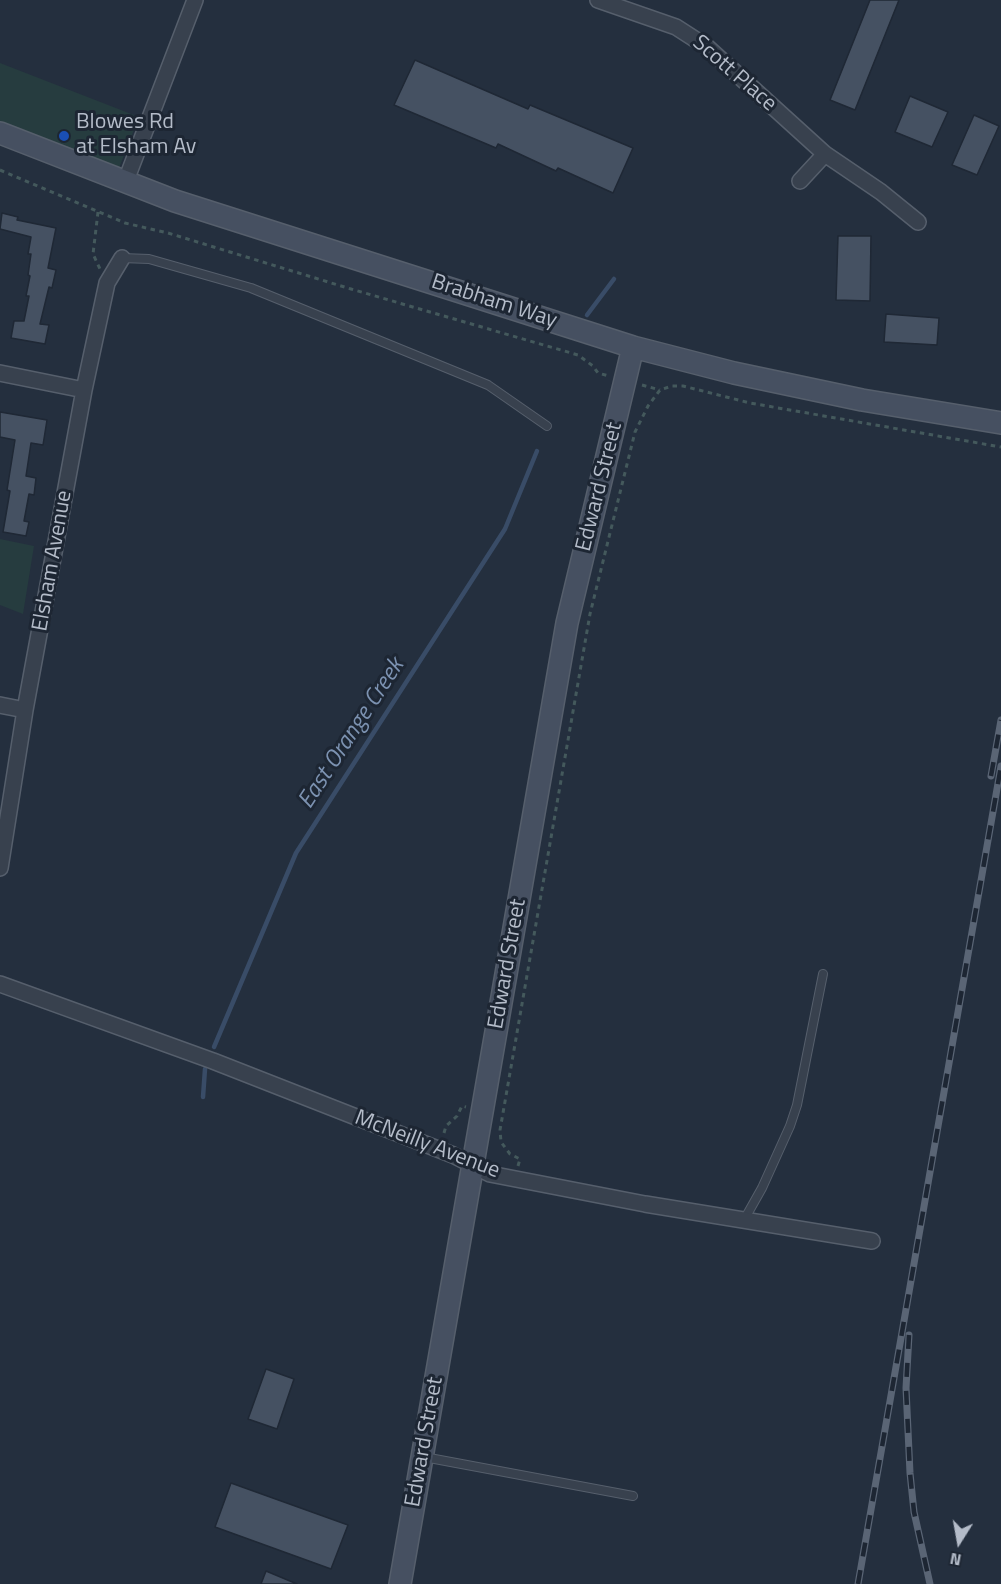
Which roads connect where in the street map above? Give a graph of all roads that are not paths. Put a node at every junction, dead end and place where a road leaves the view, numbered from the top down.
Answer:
1 (195, 0) edge
2 (598, 0) edge
3 (0, 134) edge
4 (825, 154) junction
5 (800, 181) dead end
6 (124, 183) junction
7 (918, 222) dead end
8 (122, 258) joint
9 (633, 347) junction
10 (0, 373) edge
11 (84, 390) junction
12 (1001, 423) edge
13 (547, 426) dead end
14 (0, 705) edge
15 (25, 710) junction
16 (0, 868) edge
17 (823, 974) dead end
18 (0, 984) edge
19 (473, 1165) junction
20 (744, 1220) junction
21 (872, 1241) dead end
22 (422, 1456) junction
23 (633, 1496) dead end
24 (400, 1584) edge

1 - 6 street
2 - 4 street, Scott Place
3 - 6 street, Brabham Way
4 - 5 street
4 - 7 street, Scott Place
6 - 9 street, Brabham Way
8 - 11 street, Elsham Avenue
8 - 13 lane
9 - 12 street, Brabham Way
9 - 19 street, Edward Street
10 - 11 street
11 - 15 street, Elsham Avenue
14 - 15 street
15 - 16 street, Elsham Avenue
17 - 20 lane
18 - 19 street, McNeilly Avenue
19 - 20 street, McNeilly Avenue
19 - 22 street, Edward Street
20 - 21 street, McNeilly Avenue
22 - 23 lane
22 - 24 street, Edward Street

